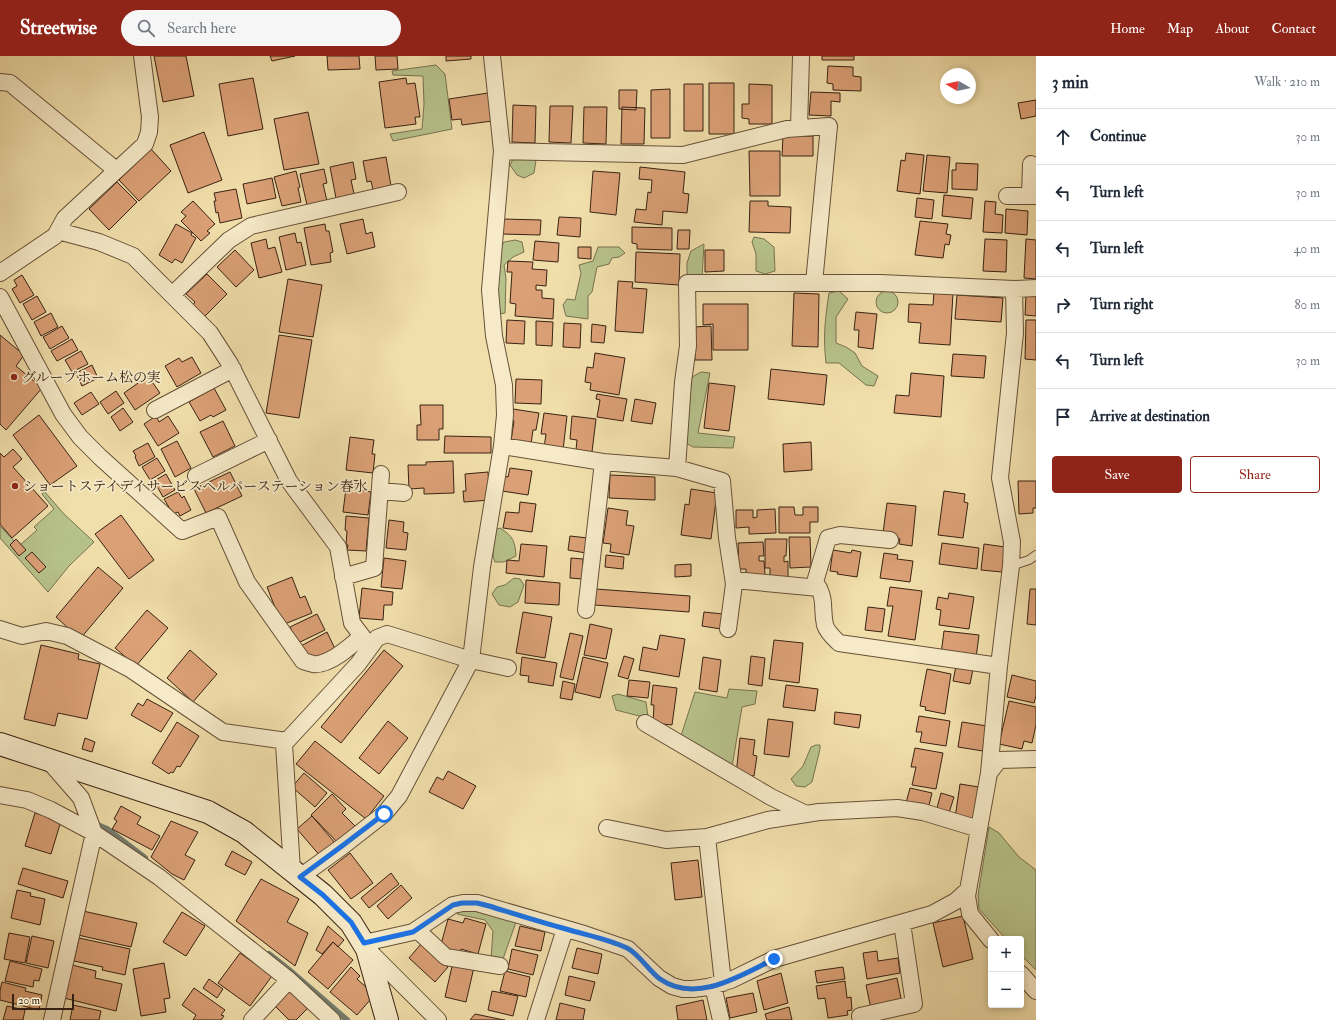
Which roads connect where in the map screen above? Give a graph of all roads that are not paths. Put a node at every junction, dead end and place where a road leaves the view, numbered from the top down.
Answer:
1 (142, 56) edge
2 (492, 56) edge
3 (801, 56) edge
4 (0, 82) edge
5 (799, 128) junction
6 (502, 151) junction
7 (1030, 164) dead end
8 (116, 170) junction
9 (398, 192) dead end
10 (1007, 196) dead end
11 (1033, 196) edge
12 (58, 231) junction
13 (0, 273) edge
14 (814, 283) junction
15 (1036, 288) edge
16 (1014, 289) junction
17 (172, 295) junction
18 (0, 297) edge
19 (233, 369) junction
20 (156, 410) dead end
21 (269, 440) junction
22 (502, 446) junction
23 (603, 462) junction
24 (677, 468) junction
25 (381, 474) dead end
26 (196, 476) dead end
27 (380, 491) junction
28 (404, 492) dead end
29 (890, 540) dead end
30 (1036, 555) edge
31 (1011, 566) junction
32 (344, 577) junction
33 (734, 580) junction
34 (819, 588) junction
35 (586, 610) dead end
36 (0, 629) edge
37 (728, 629) dead end
38 (366, 641) junction
39 (471, 660) junction
40 (999, 666) junction
41 (508, 668) dead end
42 (645, 723) dead end
43 (286, 741) junction
44 (0, 744) edge
45 (47, 759) junction
46 (1036, 759) edge
47 (989, 773) junction
48 (0, 795) edge
49 (806, 814) junction
50 (607, 828) dead end
51 (979, 829) junction
52 (94, 833) junction
53 (707, 837) junction
54 (296, 873) junction
55 (968, 890) junction
56 (902, 923) junction
57 (565, 929) junction
58 (417, 930) junction
59 (988, 936) edge
60 (365, 946) junction
61 (500, 966) dead end
62 (1024, 977) edge
63 (289, 980) junction
64 (718, 984) junction
65 (1036, 991) edge
66 (860, 1016) dead end
67 (52, 1020) edge
68 (252, 1020) edge
69 (332, 1020) edge
70 (387, 1020) edge
71 (438, 1020) edge
72 (536, 1020) edge
73 (721, 1020) edge

1 - 8 street
2 - 6 street
3 - 5 street
4 - 8 street
5 - 6 street
5 - 14 street
6 - 22 street
7 - 11 street
8 - 12 street
9 - 17 street
10 - 11 street
12 - 13 street
12 - 17 street
14 - 16 street
14 - 24 street
15 - 16 street
16 - 31 street
17 - 19 street
18 - 38 street
19 - 20 street
19 - 21 street
21 - 26 street
21 - 32 street
22 - 23 street
22 - 39 street
23 - 24 street
23 - 35 street
24 - 33 street
25 - 27 street
27 - 28 street
27 - 32 street
29 - 34 street
30 - 31 lane
31 - 40 street
32 - 38 street
33 - 34 street
33 - 37 street
34 - 40 street
36 - 43 street
38 - 39 street
38 - 43 street
39 - 41 street
39 - 54 street
40 - 47 street
42 - 49 street
43 - 54 street
44 - 45 street
45 - 52 street
45 - 54 street
46 - 47 street
47 - 51 street
48 - 52 street
49 - 51 street
49 - 53 street
50 - 53 street
51 - 55 street
52 - 63 street
52 - 67 street
53 - 64 street
54 - 60 street
55 - 56 street
55 - 59 street
56 - 64 street
56 - 66 street
57 - 58 street
57 - 64 street
57 - 72 street
58 - 60 street
58 - 61 street
60 - 70 street
60 - 71 street
62 - 65 street
63 - 68 street
63 - 69 street
64 - 73 street

